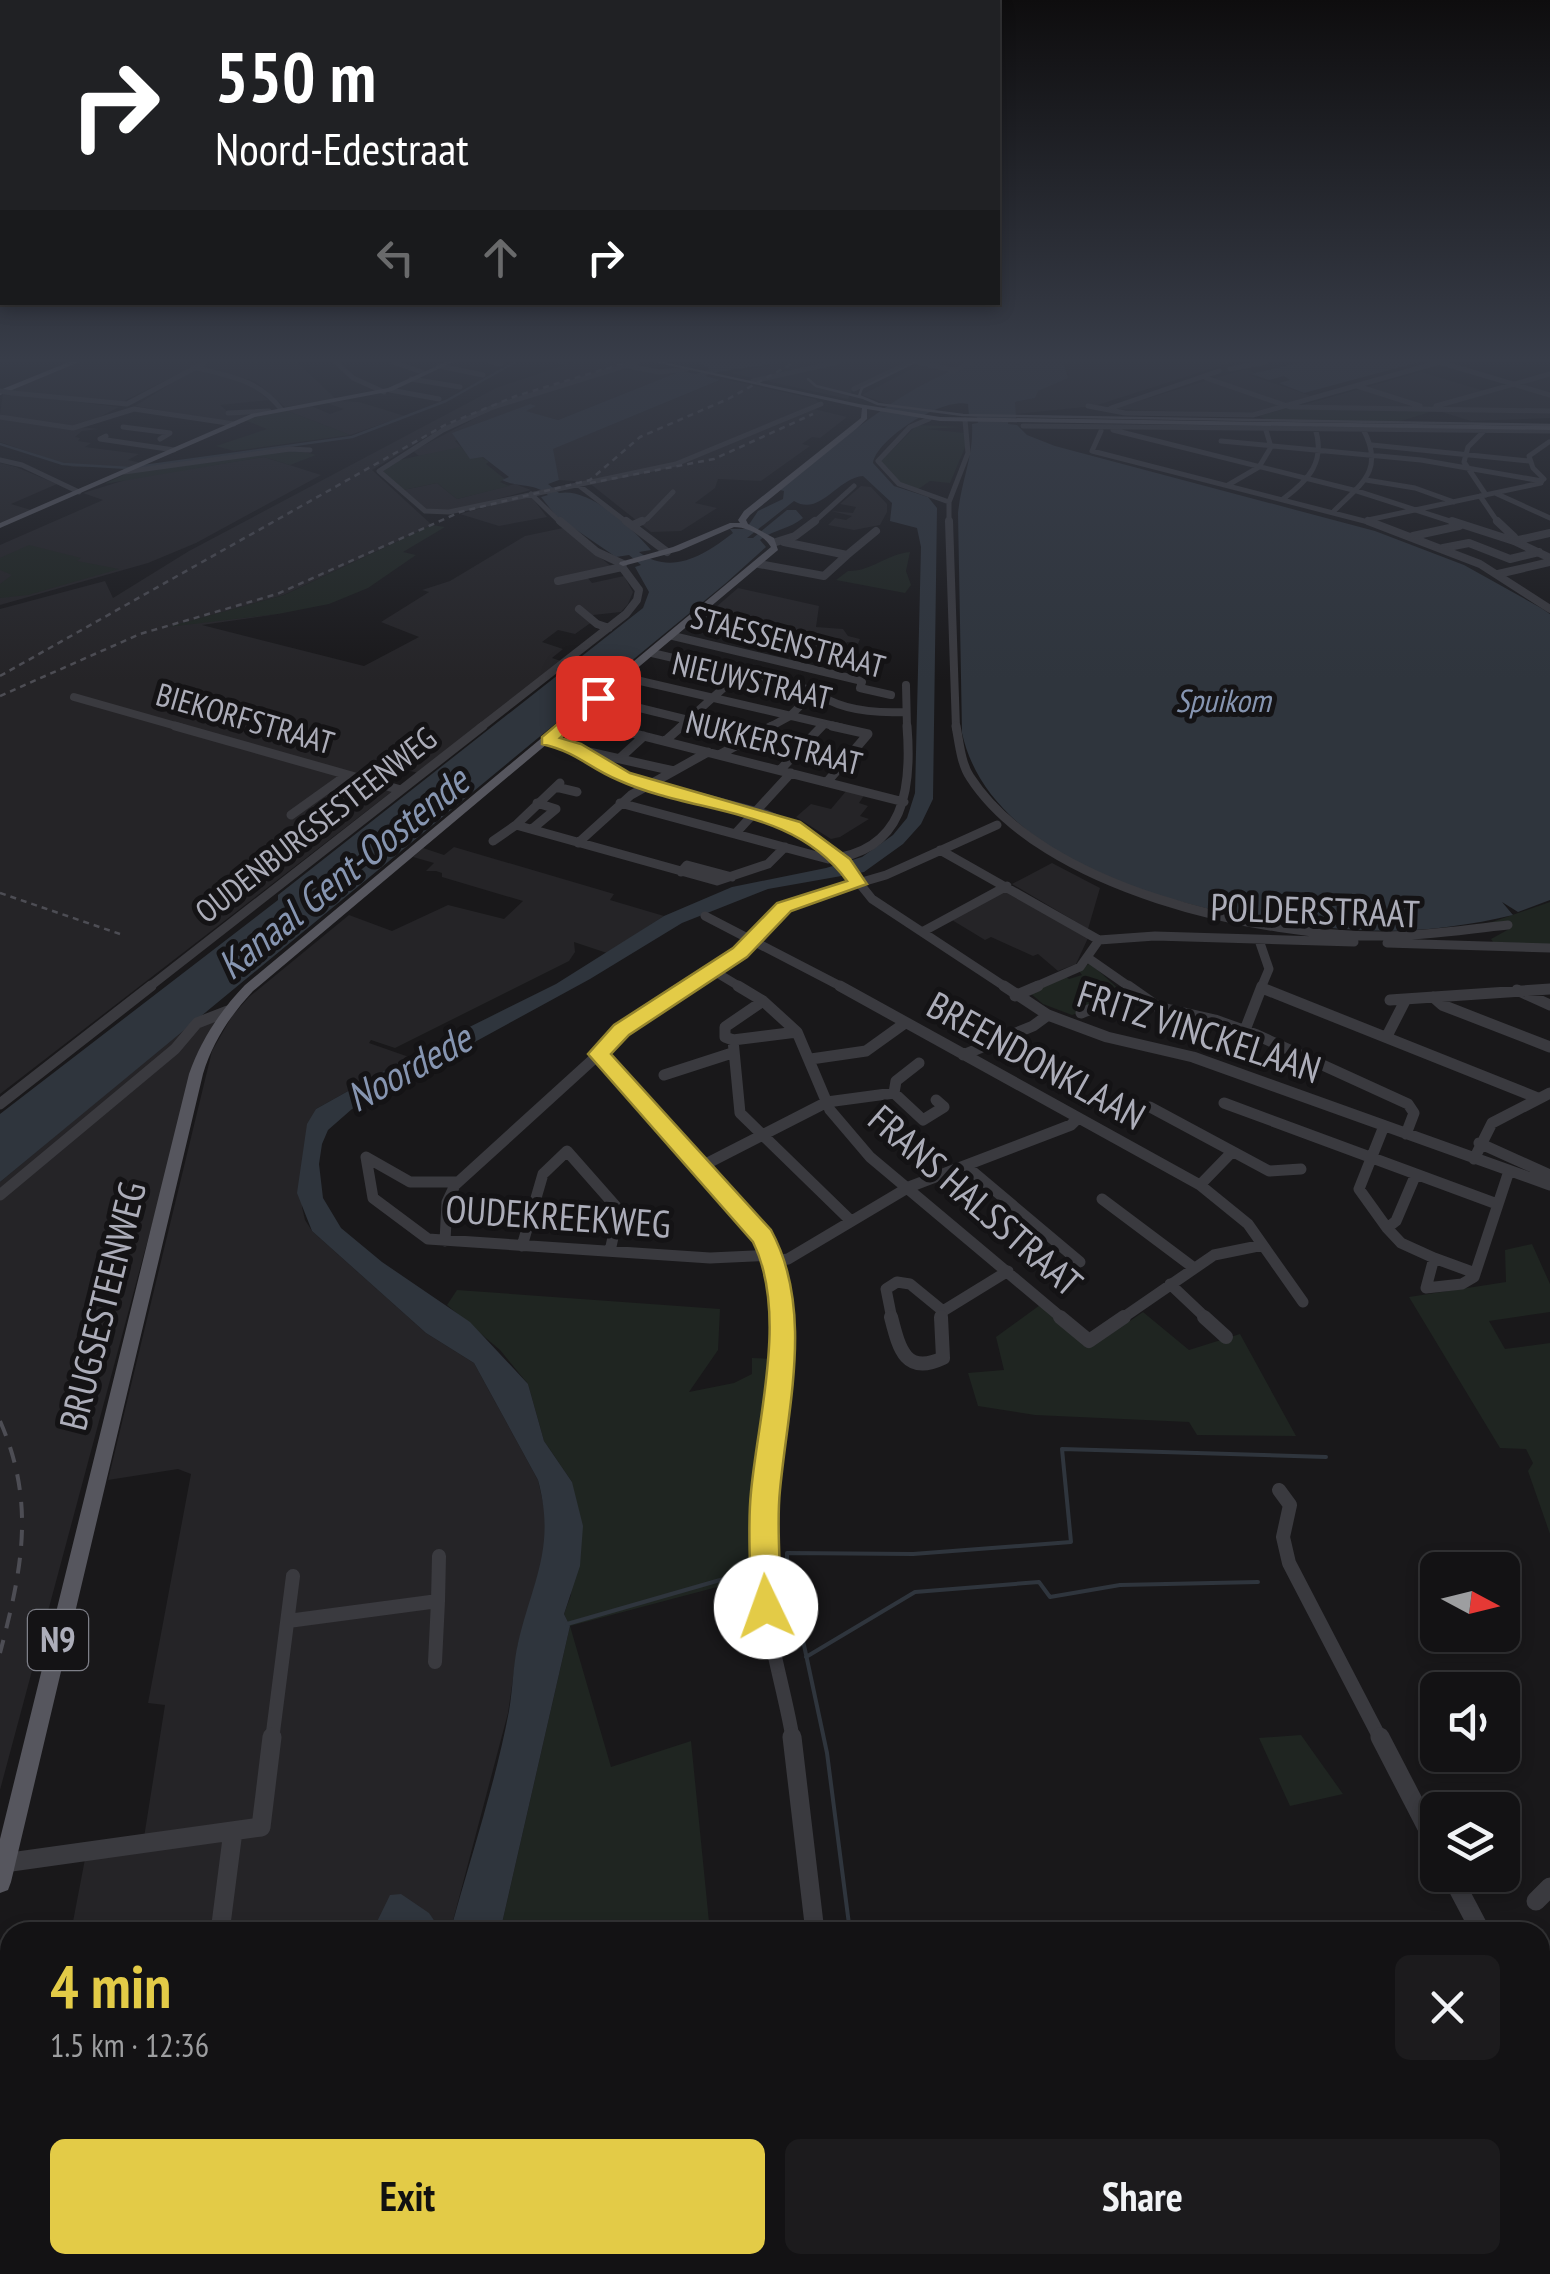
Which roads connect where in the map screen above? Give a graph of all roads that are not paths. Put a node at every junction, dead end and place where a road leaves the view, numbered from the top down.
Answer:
1 (27, 468) edge
2 (133, 468) edge
3 (147, 468) edge
4 (380, 468) edge
5 (652, 468) edge
6 (802, 468) edge
7 (885, 468) edge
8 (962, 468) edge
9 (1160, 468) edge
10 (1195, 468) edge
11 (1256, 468) edge
12 (1262, 468) edge
13 (1314, 468) edge
14 (1370, 468) edge
15 (1463, 468) edge
16 (1467, 469) junction
17 (126, 471) junction
18 (1184, 474) junction
19 (1308, 480) junction
20 (1366, 480) junction
21 (1547, 480) edge
22 (572, 485) junction
23 (1228, 485) junction
24 (854, 486) dead end
25 (1356, 491) junction
26 (80, 492) junction
27 (673, 492) dead end
28 (531, 494) junction
29 (1487, 495) junction
30 (1283, 498) junction
31 (949, 502) junction
32 (1454, 502) junction
33 (1414, 510) junction
34 (1334, 511) junction
35 (1550, 518) edge
36 (1365, 521) junction
37 (633, 524) junction
38 (747, 525) junction
39 (1463, 525) junction
40 (0, 526) edge
41 (876, 532) dead end
42 (1550, 533) edge
43 (1411, 536) junction
44 (766, 538) junction
45 (1514, 539) junction
46 (784, 542) junction
47 (1444, 548) junction
48 (1539, 552) junction
49 (664, 553) junction
50 (847, 555) junction
51 (1550, 560) edge
52 (759, 564) junction
53 (622, 566) junction
54 (1498, 574) junction
55 (558, 581) dead end
56 (1550, 592) edge
57 (1534, 596) junction
58 (1550, 608) edge
59 (578, 609) dead end
60 (609, 628) junction
61 (672, 636) junction
62 (652, 654) junction
63 (770, 660) junction
64 (739, 674) junction
65 (753, 676) junction
66 (623, 677) junction
67 (906, 685) dead end
68 (815, 691) junction
69 (891, 696) dead end
70 (74, 697) dead end
71 (598, 698) junction
72 (712, 698) junction
73 (903, 712) junction
74 (790, 716) junction
75 (574, 718) junction
76 (689, 720) junction
77 (824, 724) junction
78 (644, 736) junction
79 (753, 736) junction
80 (548, 740) junction
81 (665, 741) junction
82 (580, 750) junction
83 (708, 752) junction
84 (719, 755) junction
85 (620, 758) junction
86 (780, 770) junction
87 (674, 771) junction
88 (347, 774) junction
89 (791, 774) junction
90 (826, 782) junction
91 (652, 784) junction
92 (401, 790) junction
93 (577, 792) dead end
94 (904, 802) junction
95 (537, 803) junction
96 (620, 803) junction
97 (755, 812) junction
98 (290, 814) dead end
99 (516, 824) junction
100 (997, 825) dead end
101 (532, 829) junction
102 (735, 834) junction
103 (493, 840) dead end
104 (578, 843) junction
105 (785, 847) junction
106 (940, 850) junction
107 (841, 861) junction
108 (856, 880) junction
109 (1007, 886) junction
110 (704, 916) dead end
111 (1508, 926) dead end
112 (922, 932) junction
113 (755, 939) junction
114 (1099, 940) junction
115 (1259, 940) junction
116 (1550, 948) edge
117 (1088, 958) junction
118 (712, 970) junction
119 (1262, 988) junction
120 (1550, 989) edge
121 (1517, 990) junction
122 (1135, 992) junction
123 (1015, 996) junction
124 (1433, 997) junction
125 (1406, 999) junction
126 (762, 1000) junction
127 (1390, 1000) dead end
128 (1550, 1005) edge
129 (228, 1011) junction
130 (1081, 1013) dead end
131 (1048, 1015) junction
132 (905, 1023) junction
133 (1245, 1030) junction
134 (796, 1032) junction
135 (1386, 1036) junction
136 (733, 1046) junction
137 (1550, 1047) edge
138 (599, 1054) junction
139 (962, 1055) junction
140 (811, 1058) junction
141 (919, 1063) dead end
142 (664, 1075) dead end
143 (894, 1093) junction
144 (1544, 1096) edge
145 (936, 1100) dead end
146 (827, 1102) junction
147 (1224, 1103) dead end
148 (0, 1104) edge
149 (1150, 1106) dead end
150 (1078, 1118) junction
151 (1384, 1126) junction
152 (1406, 1134) junction
153 (763, 1136) junction
154 (1479, 1143) junction
155 (1232, 1152) junction
156 (1370, 1156) junction
157 (1474, 1158) junction
158 (966, 1166) junction
159 (700, 1168) junction
160 (1301, 1169) dead end
161 (1509, 1171) junction
162 (1416, 1174) junction
163 (1550, 1175) edge
164 (457, 1182) junction
165 (1200, 1185) junction
166 (1550, 1185) edge
167 (908, 1187) junction
168 (0, 1195) edge
169 (1102, 1199) dead end
170 (1497, 1204) junction
171 (851, 1221) junction
172 (1388, 1228) junction
173 (445, 1241) junction
174 (1263, 1245) junction
175 (522, 1246) junction
176 (610, 1251) junction
177 (774, 1258) junction
178 (1434, 1258) junction
179 (1080, 1262) dead end
180 (1194, 1268) junction
181 (1008, 1271) junction
182 (1475, 1273) junction
183 (1170, 1284) junction
184 (1303, 1302) dead end
185 (943, 1312) junction
186 (1226, 1337) dead end
187 (1279, 1490) dead end
188 (440, 1556) dead end
189 (292, 1576) dead end
190 (438, 1601) junction
191 (288, 1621) junction
192 (435, 1662) dead end
193 (1420, 1815) edge
194 (234, 1831) junction
195 (2, 1872) edge
196 (1460, 1892) edge
197 (221, 1922) edge
198 (815, 1922) edge
199 (1476, 1922) edge

1 - 26 street
2 - 17 main road
3 - 17 street
4 - 28 street
5 - 22 street
6 - 38 main road
7 - 31 street
8 - 31 street
9 - 18 street
10 - 18 street
11 - 23 street
12 - 19 street
13 - 19 street
14 - 20 street
15 - 16 street
16 - 21 street
16 - 29 street
17 - 26 main road
18 - 23 street
19 - 25 street
19 - 30 street
20 - 25 street
20 - 32 street
21 - 29 street
22 - 28 street
22 - 37 street
23 - 30 street
24 - 46 street
25 - 33 street
25 - 34 street
26 - 40 main road
27 - 37 street
28 - 53 street
29 - 32 street
29 - 35 street
29 - 45 street
30 - 34 street
31 - 111 street
32 - 33 street
33 - 36 street
33 - 39 street
34 - 36 street
36 - 43 street
37 - 49 street
38 - 44 main road
38 - 49 main road
39 - 43 street
39 - 45 street
41 - 50 street
42 - 45 street
43 - 47 street
44 - 46 street
44 - 52 main road, N9
45 - 48 street
46 - 50 street
47 - 48 street
47 - 54 street
48 - 51 street
49 - 53 main road
50 - 52 street
51 - 54 street
52 - 61 main road, N9
53 - 55 street
53 - 60 street, OUDENBURGSESTEENWEG
54 - 57 street
56 - 57 street
57 - 58 street
59 - 60 street
60 - 92 street, OUDENBURGSESTEENWEG
61 - 62 main road, N9
61 - 63 street, STAESSENSTRAAT
62 - 64 street
62 - 66 main road, N9
63 - 65 street
63 - 69 street, STAESSENSTRAAT
64 - 65 street
64 - 72 street
65 - 68 street
66 - 71 main road, N9
66 - 72 street, NIEUWSTRAAT
67 - 73 street, NUKKERSTRAAT
68 - 73 street
68 - 74 street
70 - 88 street, BIEKORFSTRAAT
71 - 75 main road, N9
71 - 76 street
72 - 74 street, NIEUWSTRAAT
72 - 76 street
73 - 94 street, NUKKERSTRAAT
74 - 77 street, NIEUWSTRAAT
74 - 79 street
75 - 78 street, NUKKERSTRAAT
75 - 80 main road, N9
76 - 79 street
76 - 81 street
77 - 86 street
77 - 90 street, NIEUWSTRAAT
78 - 81 street, NUKKERSTRAAT
78 - 85 street
79 - 84 street
80 - 82 street
80 - 129 main road, BRUGSESTEENWEG / N9
81 - 83 street, NUKKERSTRAAT
82 - 85 street
82 - 91 street, FRITZ VINCKELAAN
83 - 84 street, NUKKERSTRAAT
83 - 87 street
84 - 86 street, NUKKERSTRAAT
85 - 87 street
86 - 89 street, NUKKERSTRAAT
87 - 91 street
88 - 92 street, BIEKORFSTRAAT
88 - 98 street
89 - 90 street, NUKKERSTRAAT
89 - 97 street
90 - 94 street, NUKKERSTRAAT
91 - 96 street
91 - 97 street, FRITZ VINCKELAAN
92 - 148 street, OUDENBURGSESTEENWEG
93 - 95 street
94 - 107 street, NUKKERSTRAAT
95 - 99 street
95 - 101 street
96 - 102 street
96 - 104 street
97 - 102 street
97 - 107 street, FRITZ VINCKELAAN
99 - 101 street
99 - 103 street
100 - 106 street
101 - 104 street
102 - 105 street
104 - 105 street
105 - 107 street
106 - 108 street
106 - 109 street
107 - 108 street, FRITZ VINCKELAAN
108 - 112 street, FRITZ VINCKELAAN
108 - 113 street
109 - 112 street
109 - 114 street
110 - 113 street, BREENDONKLAAN
112 - 123 street, FRITZ VINCKELAAN
113 - 118 street
113 - 132 street, BREENDONKLAAN
114 - 115 street, POLDERSTRAAT
114 - 117 street
115 - 116 street, POLDERSTRAAT
115 - 119 street
117 - 122 street
117 - 123 street
118 - 126 street, FRANS HALSSTRAAT
118 - 138 street
119 - 133 street
119 - 135 street
120 - 121 street
121 - 124 street
121 - 128 street
122 - 130 street
122 - 133 street
123 - 131 street, FRITZ VINCKELAAN
124 - 125 street
124 - 137 street
125 - 127 street
125 - 135 street
126 - 134 street, FRANS HALSSTRAAT
126 - 136 street
129 - 168 street
129 - 195 main road, BRUGSESTEENWEG / N9
131 - 139 street
131 - 151 street, FRITZ VINCKELAAN
132 - 139 street, BREENDONKLAAN
132 - 140 street
133 - 152 street
134 - 136 street
134 - 140 street, FRANS HALSSTRAAT
135 - 144 street
136 - 142 street
136 - 153 street
138 - 159 street
138 - 164 street
139 - 150 street, BREENDONKLAAN
140 - 146 street, FRANS HALSSTRAAT
141 - 143 street
143 - 145 street
143 - 146 street
144 - 154 street
146 - 153 street
146 - 167 street, FRANS HALSSTRAAT
147 - 156 street
149 - 155 street
150 - 158 street
150 - 165 street, BREENDONKLAAN
151 - 152 street, FRITZ VINCKELAAN
151 - 156 street
152 - 157 street, FRITZ VINCKELAAN
153 - 159 street
153 - 171 street
154 - 157 street
154 - 163 street
155 - 160 street
155 - 165 street
156 - 162 street
156 - 172 street
157 - 161 street, FRITZ VINCKELAAN
158 - 167 street
158 - 179 street
159 - 177 street
161 - 166 street, FRITZ VINCKELAAN
161 - 170 street
162 - 170 street
162 - 172 street
164 - 173 street
164 - 173 street, OUDEKREEKWEG
165 - 174 street, BREENDONKLAAN
167 - 171 street
167 - 181 street, FRANS HALSSTRAAT
169 - 180 street
170 - 182 street
171 - 177 street
172 - 178 street
173 - 175 street, OUDEKREEKWEG
174 - 180 street
174 - 184 street, BREENDONKLAAN
175 - 176 street, OUDEKREEKWEG
175 - 176 street
176 - 177 street, OUDEKREEKWEG
177 - 198 street
178 - 182 street
178 - 182 street
180 - 183 street
181 - 183 street, FRANS HALSSTRAAT
181 - 185 street
183 - 186 street
185 - 185 street
187 - 193 street
188 - 190 street
189 - 191 street
190 - 191 street
190 - 192 street
191 - 194 street
194 - 195 street
194 - 197 street
196 - 199 street

